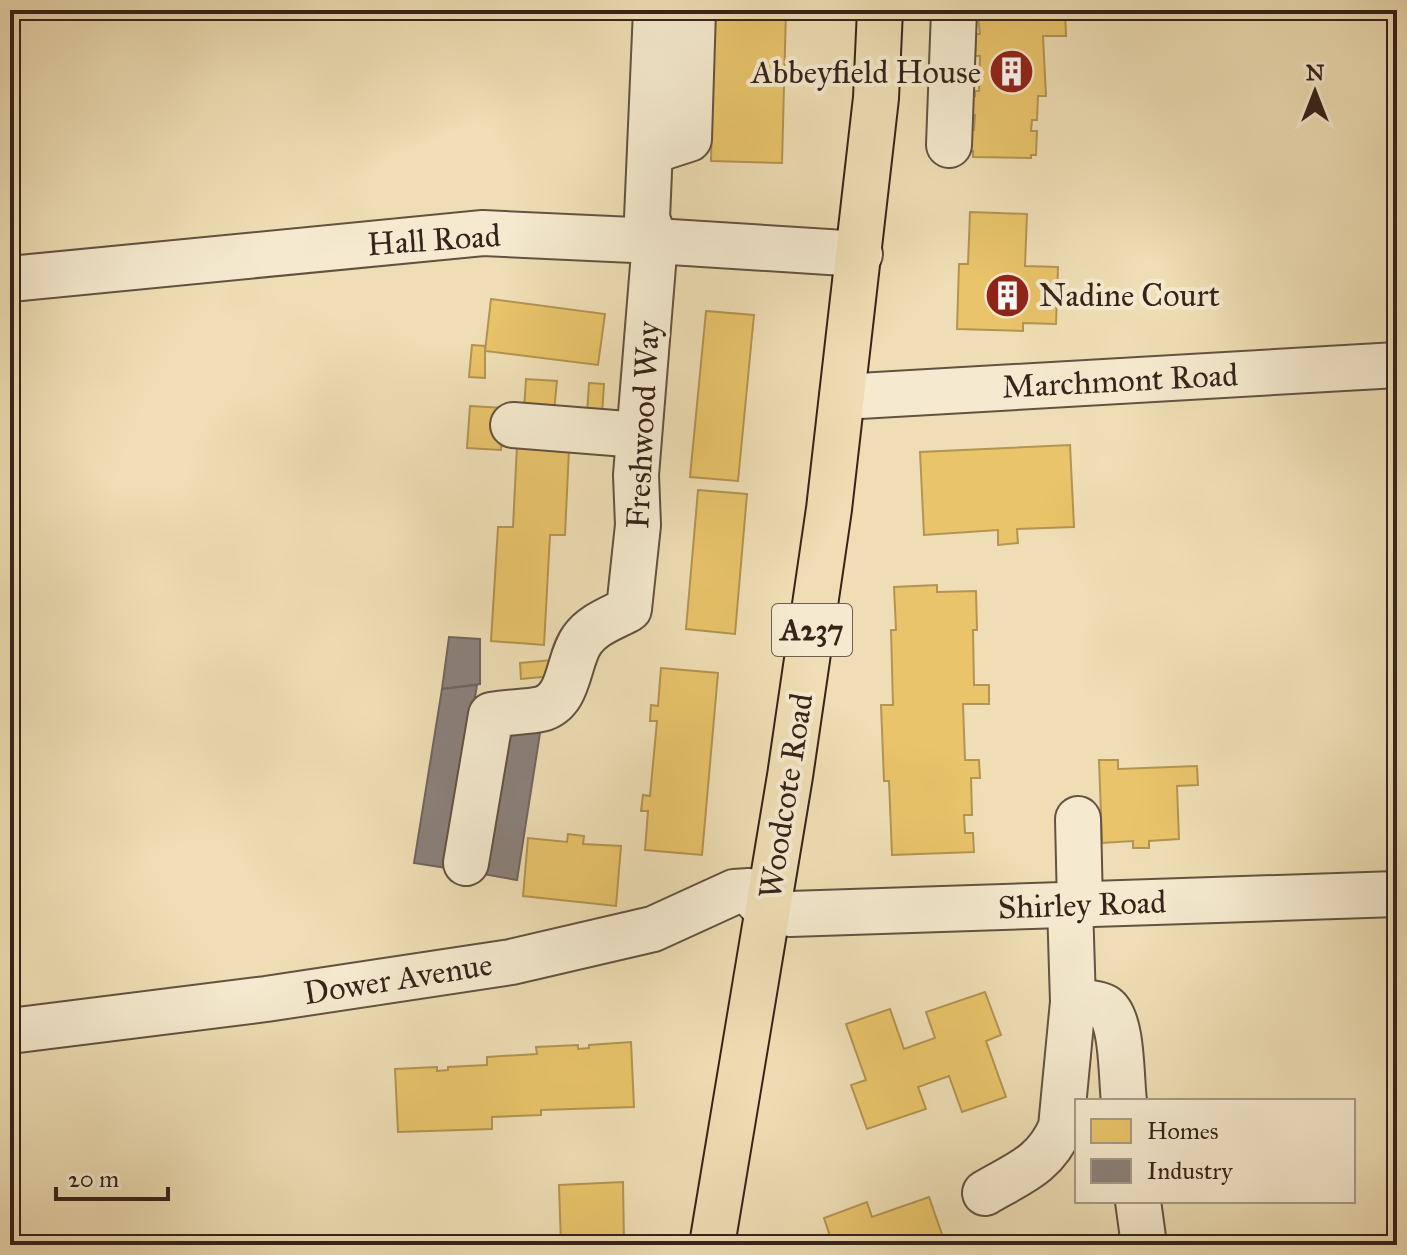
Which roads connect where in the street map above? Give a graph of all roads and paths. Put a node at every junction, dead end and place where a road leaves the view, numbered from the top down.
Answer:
1 (656, 10) edge
2 (693, 10) edge
3 (880, 10) edge
4 (951, 10) edge
5 (949, 145) dead end
6 (652, 151) junction
7 (655, 241) junction
8 (860, 254) junction
9 (10, 279) edge
10 (1397, 365) edge
11 (842, 397) junction
12 (513, 425) dead end
13 (639, 435) junction
14 (1078, 819) dead end
15 (466, 863) dead end
16 (1397, 894) edge
17 (1075, 905) junction
18 (767, 911) junction
19 (1073, 1002) junction
20 (10, 1031) edge
21 (1124, 1099) edge
22 (985, 1193) dead end
23 (1138, 1203) edge
24 (712, 1245) edge
25 (1144, 1245) edge

1 - 6 street, Freshwood Way
2 - 6 street
3 - 8 main road, Woodcote Road / A237
4 - 5 street
6 - 7 street, Freshwood Way
7 - 8 street, Hall Road
7 - 9 street, Hall Road
7 - 13 street, Freshwood Way
8 - 11 main road, Woodcote Road / A237
10 - 11 street, Marchmont Road
11 - 18 main road, Woodcote Road / A237
12 - 13 street
13 - 15 street, Freshwood Way
14 - 17 street
16 - 17 street, Shirley Road
17 - 18 street, Shirley Road
17 - 19 street
18 - 20 street, Dower Avenue
18 - 24 main road, Woodcote Road / A237
19 - 21 street
19 - 22 street
23 - 25 street

